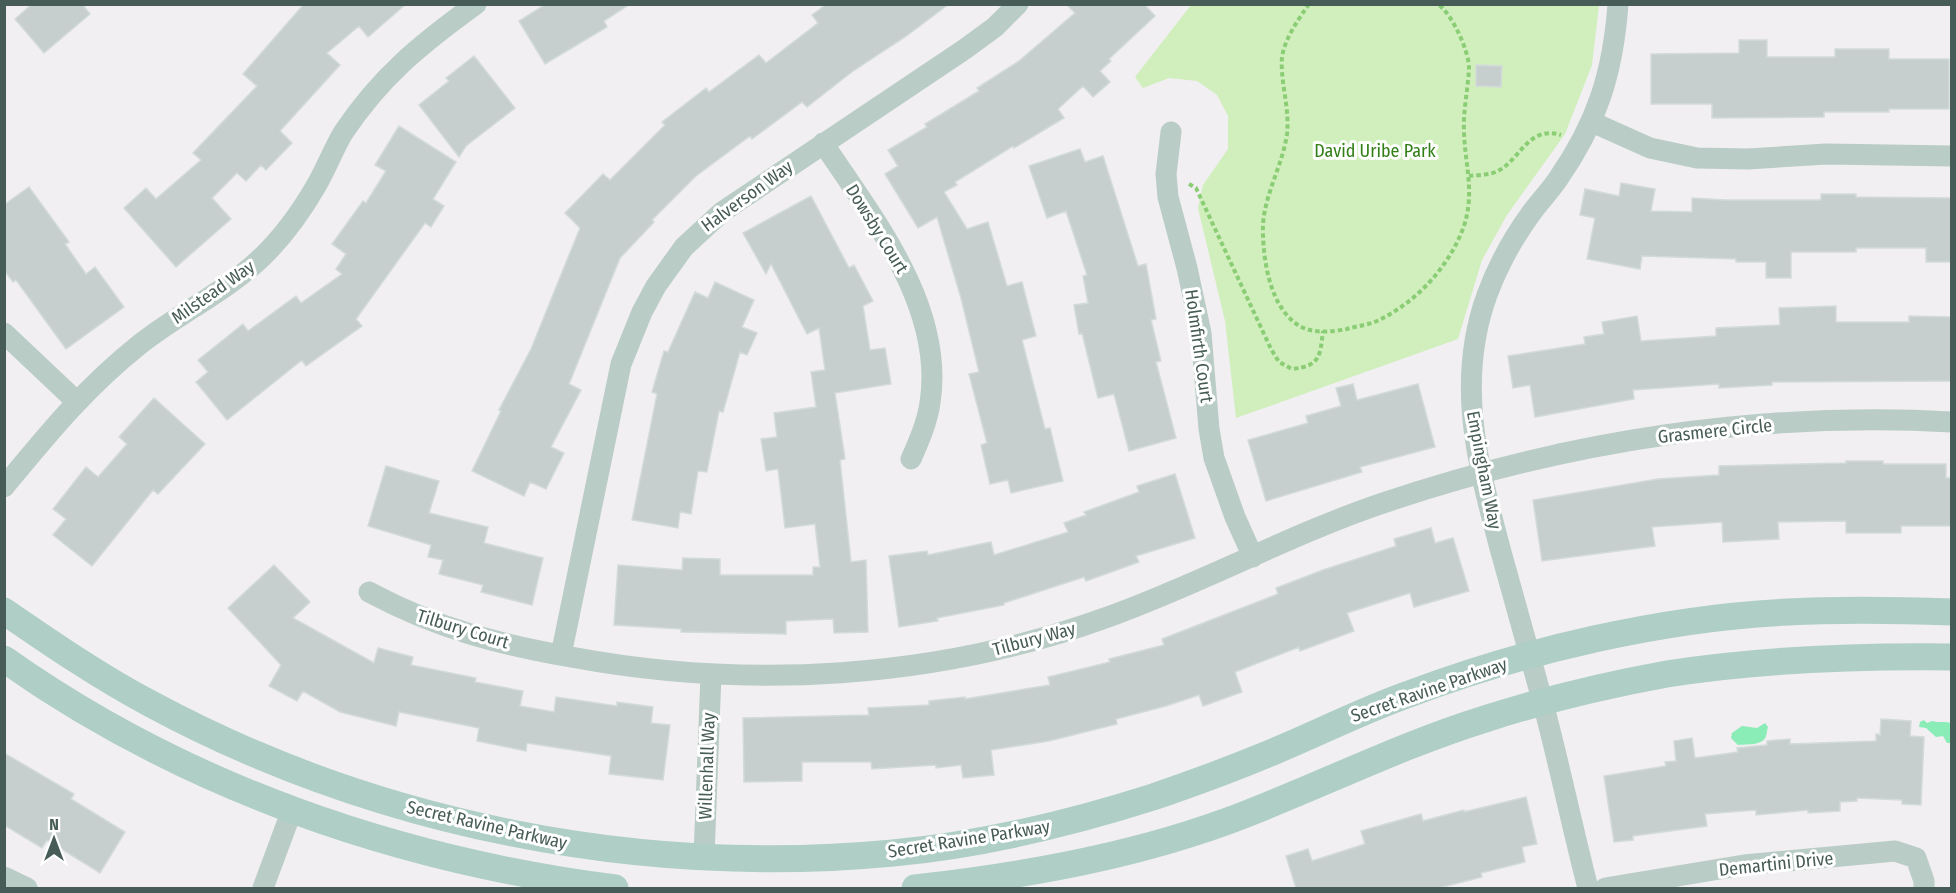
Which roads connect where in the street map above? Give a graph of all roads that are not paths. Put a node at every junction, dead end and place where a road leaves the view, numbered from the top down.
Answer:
1 (476, 4) edge
2 (1018, 4) edge
3 (1618, 4) edge
4 (1592, 122) junction
5 (1171, 132) dead end
6 (822, 143) junction
7 (1952, 156) edge
8 (4, 333) edge
9 (76, 401) junction
10 (1952, 422) edge
11 (911, 459) dead end
12 (1482, 474) junction
13 (4, 487) edge
14 (1253, 556) junction
15 (369, 592) dead end
16 (4, 611) edge
17 (1952, 612) edge
18 (561, 655) junction
19 (1530, 655) junction
20 (1952, 657) edge
21 (4, 659) edge
22 (711, 674) junction
23 (1543, 703) junction
24 (306, 774) junction
25 (292, 810) junction
26 (704, 857) junction
27 (4, 877) edge
28 (27, 888) edge
29 (263, 888) edge
30 (615, 888) edge
31 (915, 888) edge
32 (1588, 888) edge
33 (1605, 888) edge
34 (1924, 888) edge

1 - 9 street, Milstead Way
2 - 6 street, Halverson Way
3 - 4 street, Empingham Way
4 - 7 street
4 - 12 street, Empingham Way
5 - 14 street, Holmfirth Court
6 - 11 street, Dowsby Court
6 - 18 street, Halverson Way
8 - 9 street
9 - 13 street, Milstead Way
10 - 12 street, Grasmere Circle
12 - 14 street, Tilbury Way
12 - 19 street, Empingham Way
14 - 22 street, Tilbury Way
15 - 18 street, Tilbury Court
16 - 24 main road, Secret Ravine Parkway
17 - 19 main road, Secret Ravine Parkway
18 - 22 street, Tilbury Way
19 - 23 street, Empingham Way
19 - 26 main road, Secret Ravine Parkway
20 - 23 main road
21 - 25 main road
22 - 26 street, Willenhall Way
23 - 31 main road
23 - 32 street, Empingham Way
24 - 25 main road
24 - 26 main road, Secret Ravine Parkway
25 - 29 street
25 - 30 main road
27 - 28 street
33 - 34 street, Demartini Drive

